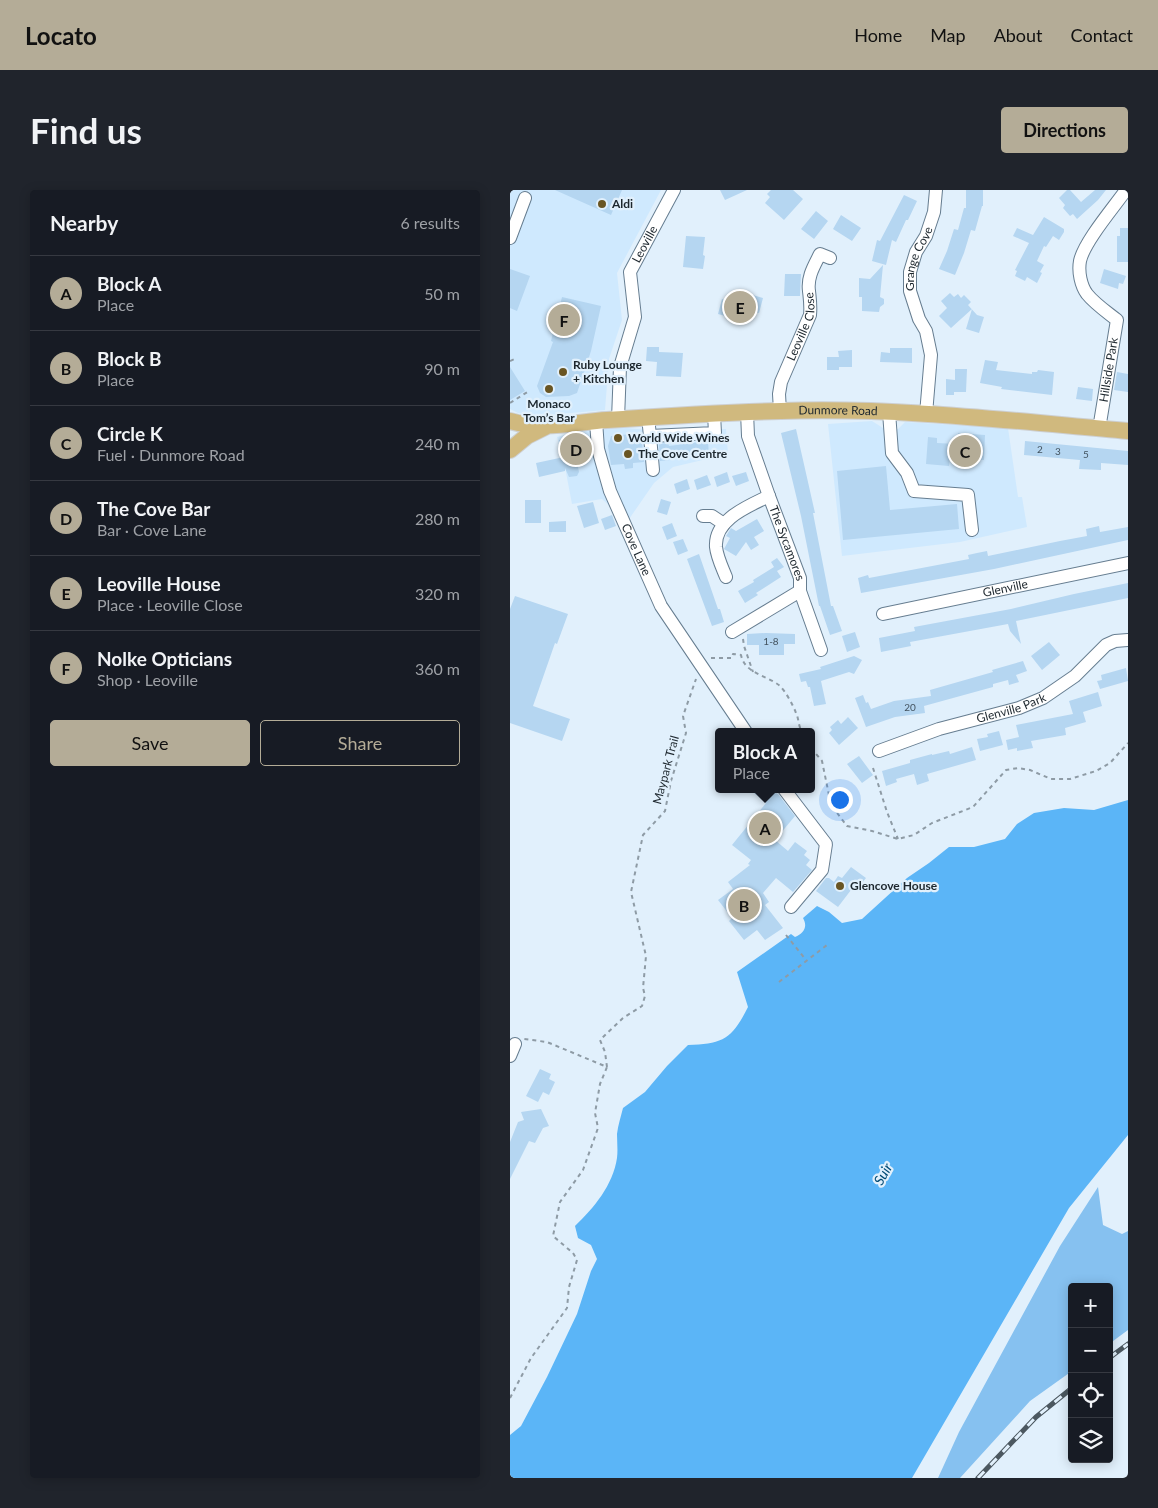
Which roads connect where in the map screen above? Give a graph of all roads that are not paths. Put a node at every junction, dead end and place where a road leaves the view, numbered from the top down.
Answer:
1 (674, 190) edge
2 (936, 190) edge
3 (1126, 190) edge
4 (524, 198) dead end
5 (510, 238) edge
6 (830, 258) dead end
7 (780, 411) junction
8 (747, 412) junction
9 (889, 412) junction
10 (714, 414) junction
11 (926, 414) junction
12 (648, 417) junction
13 (618, 419) junction
14 (596, 420) junction
15 (510, 421) edge
16 (510, 426) edge
17 (548, 426) junction
18 (1099, 428) junction
19 (1128, 431) edge
20 (650, 436) junction
21 (510, 449) edge
22 (653, 470) dead end
23 (769, 496) junction
24 (703, 516) dead end
25 (724, 524) junction
26 (972, 530) dead end
27 (1128, 563) edge
28 (726, 576) dead end
29 (800, 591) junction
30 (884, 614) dead end
31 (732, 632) dead end
32 (1128, 640) edge
33 (820, 650) dead end
34 (743, 728) edge
35 (879, 751) dead end
36 (787, 793) edge
37 (791, 907) dead end
38 (515, 1044) road end
39 (510, 1056) edge

1 - 13 street, Leoville
2 - 11 street, Grange Cove
3 - 18 street, Hillside Park
4 - 5 street
6 - 7 street, Leoville Close
7 - 8 main road, Dunmore Road
7 - 9 main road, Dunmore Road
8 - 10 main road, Dunmore Road
8 - 23 street, The Sycamores
9 - 11 main road, Dunmore Road
9 - 26 street
10 - 12 main road, Dunmore Road
10 - 20 street
11 - 18 main road, Dunmore Road
12 - 13 main road, Dunmore Road
12 - 20 street
13 - 14 main road, Dunmore Road
14 - 17 main road, Dunmore Road
14 - 34 street, Cove Lane
15 - 17 main road, Dunmore Road
16 - 21 main road
17 - 21 main road, Dunmore Road
18 - 19 main road, Dunmore Road
20 - 22 street
23 - 25 street, The Sycamores
23 - 29 street, The Sycamores
24 - 25 street
25 - 28 street
27 - 30 street, Glenville
29 - 31 street, The Sycamores
29 - 33 street, The Sycamores
32 - 35 street, Glenville Park
36 - 37 street
38 - 39 street

